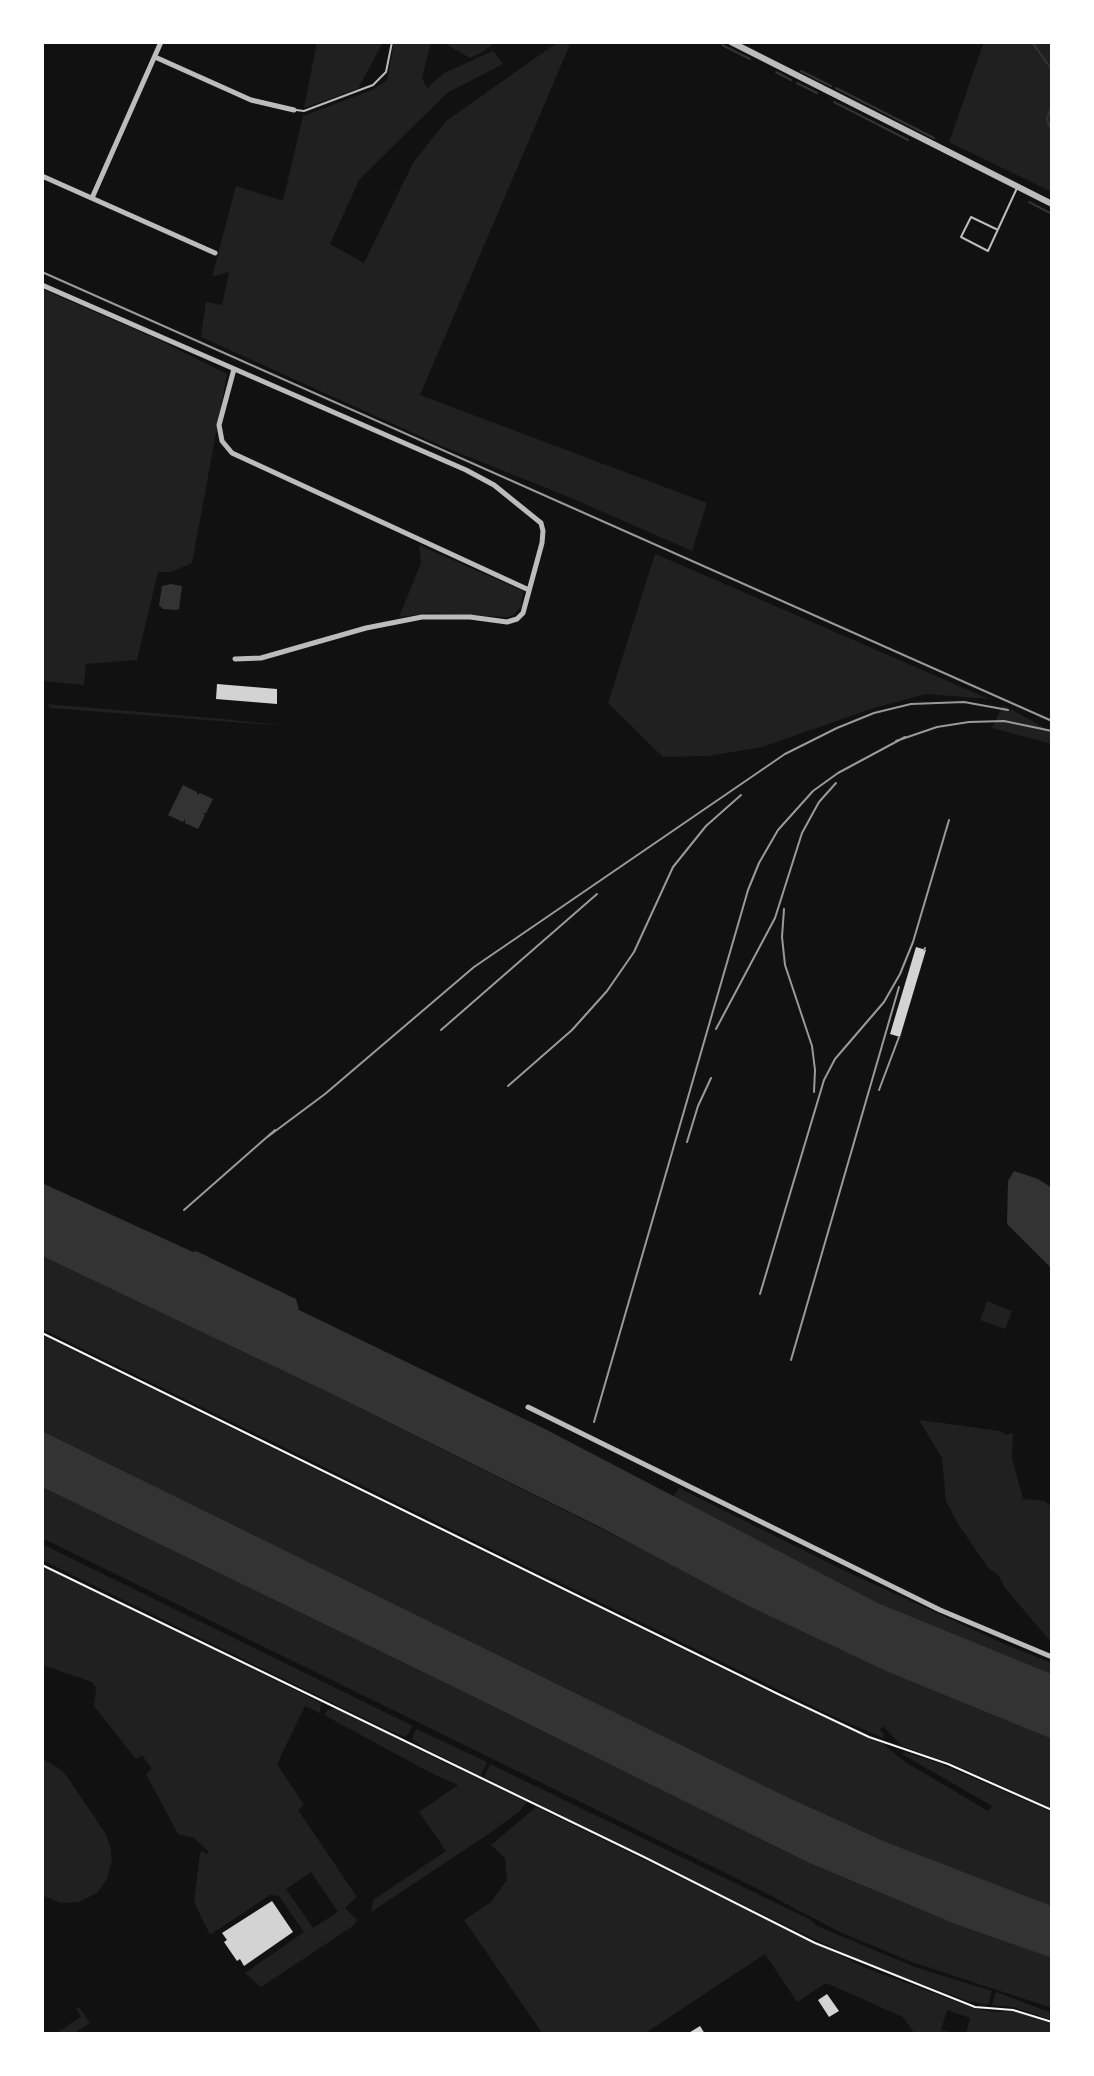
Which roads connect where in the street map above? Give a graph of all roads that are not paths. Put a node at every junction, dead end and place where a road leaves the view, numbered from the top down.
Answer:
1 (161, 42) edge
2 (392, 42) edge
3 (731, 42) edge
4 (155, 57) junction
5 (294, 110) joint
6 (42, 176) edge
7 (1018, 187) junction
8 (92, 198) junction
9 (1052, 204) edge
10 (996, 229) junction
11 (215, 253) dead end
12 (42, 285) edge
13 (234, 369) junction
14 (529, 590) junction
15 (235, 659) dead end
16 (528, 1407) dead end
17 (1052, 1657) edge

1 - 4 street
2 - 5 lane
3 - 7 street
4 - 5 street
4 - 8 street
6 - 8 street
7 - 9 street
7 - 10 lane
8 - 11 street
10 - 10 lane
12 - 13 street
13 - 14 street
13 - 14 street
14 - 15 street
16 - 17 street

